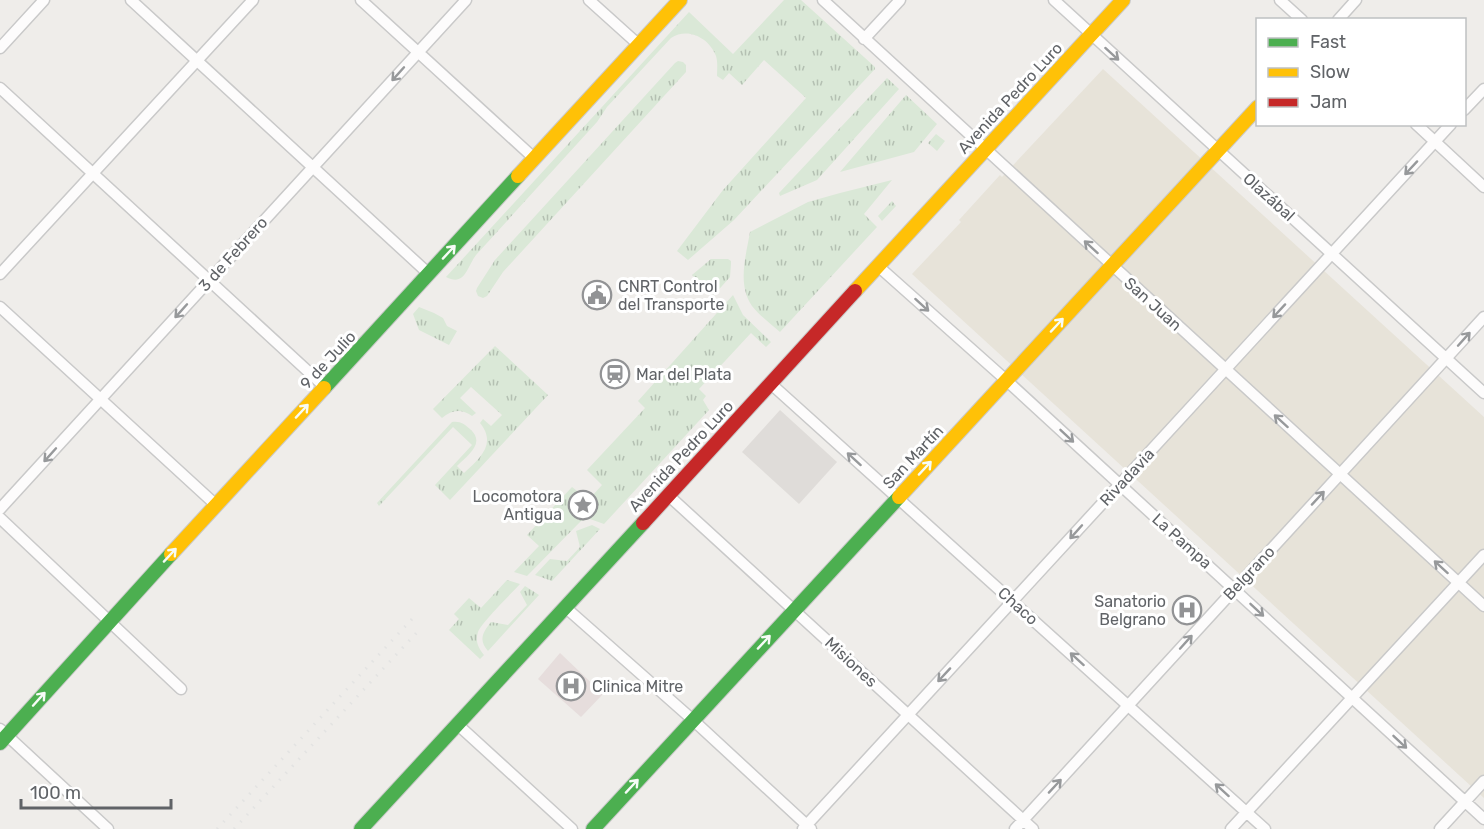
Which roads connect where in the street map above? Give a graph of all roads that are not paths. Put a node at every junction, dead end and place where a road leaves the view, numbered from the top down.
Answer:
1 (44, 0) edge
2 (131, 0) edge
3 (253, 0) edge
4 (361, 0) edge
5 (466, 0) edge
6 (589, 0) edge
7 (680, 0) edge
8 (823, 0) edge
9 (900, 0) edge
10 (1054, 0) edge
11 (1124, 0) edge
12 (1280, 0) edge
13 (1356, 0) edge
14 (1300, 18) edge
15 (1340, 18) edge
16 (1091, 35) junction
17 (864, 39) junction
18 (639, 45) junction
19 (0, 48) edge
20 (418, 52) junction
21 (197, 61) junction
22 (0, 88) edge
23 (1484, 89) edge
24 (1256, 108) edge
25 (1466, 108) edge
26 (1418, 126) edge
27 (1449, 126) edge
28 (1435, 142) junction
29 (985, 150) junction
30 (1218, 150) junction
31 (535, 159) junction
32 (313, 167) junction
33 (93, 173) junction
34 (1484, 187) edge
35 (1332, 254) junction
36 (878, 266) junction
37 (1112, 266) junction
38 (0, 274) edge
39 (429, 274) junction
40 (209, 280) junction
41 (0, 307) edge
42 (1484, 317) edge
43 (1446, 358) junction
44 (1225, 370) junction
45 (1006, 380) junction
46 (771, 383) junction
47 (325, 387) junction
48 (1484, 393) edge
49 (100, 399) junction
50 (1340, 475) junction
51 (1119, 484) junction
52 (668, 495) junction
53 (897, 498) junction
54 (216, 505) junction
55 (0, 509) edge
56 (0, 518) edge
57 (1484, 555) edge
58 (1458, 583) junction
59 (1235, 589) junction
60 (1012, 601) junction
61 (1484, 606) edge
62 (565, 607) junction
63 (795, 610) junction
64 (109, 622) junction
65 (181, 689) dead end
66 (1352, 698) junction
67 (1128, 706) junction
68 (908, 714) junction
69 (693, 720) junction
70 (457, 724) junction
71 (2, 736) edge
72 (1484, 781) edge
73 (1465, 802) junction
74 (1246, 812) junction
75 (1484, 819) edge
76 (1023, 820) junction
77 (807, 828) edge
78 (108, 829) edge
79 (361, 829) edge
80 (572, 829) edge
81 (593, 829) edge
82 (1015, 829) edge
83 (1033, 829) edge
84 (1231, 829) edge
85 (1265, 829) edge
86 (1440, 829) edge

1 - 19 street
2 - 21 street
3 - 21 street
4 - 20 street
5 - 20 street, 3 de Febrero
6 - 18 street
7 - 18 street, 9 de Julio
8 - 17 street, San Juan
9 - 17 street
10 - 16 street, Olazábal
11 - 16 street, Avenida Pedro Luro
12 - 14 street
13 - 15 street
16 - 29 street, Avenida Pedro Luro
16 -> 30 street, Olazábal
17 - 29 street, San Juan
18 - 31 street, 9 de Julio
20 - 31 street
20 -> 32 street, 3 de Febrero
21 - 32 street
21 - 33 street
22 - 33 street
23 - 25 street
24 - 30 street, San Martín
26 - 28 street
27 - 28 street, Rivadavia
28 - 34 street
28 -> 35 street, Rivadavia
29 - 36 street, Avenida Pedro Luro
37 -> 29 street, San Juan
30 - 35 street, Olazábal
30 - 37 street, San Martín
39 -> 31 street, 9 de Julio
32 - 39 street
32 - 40 street, 3 de Febrero
33 - 38 street
33 - 40 street
35 - 43 street, Olazábal
35 -> 44 street, Rivadavia
36 -> 45 street, La Pampa
36 - 46 street, Avenida Pedro Luro
37 - 44 street, San Juan
45 -> 37 street, San Martín
39 - 47 street, 9 de Julio
40 - 47 street
40 -> 49 street, 3 de Febrero
41 - 49 street
43 -> 42 street, Belgrano
43 - 48 street, Olazábal
43 - 50 street, Belgrano
50 -> 44 street, San Juan
44 - 51 street, Rivadavia
45 -> 51 street, La Pampa
53 -> 45 street, San Martín
46 - 52 street, Avenida Pedro Luro
53 -> 46 street, Chaco
54 -> 47 street, 9 de Julio
49 - 54 street
49 -> 55 street, 3 de Febrero
58 -> 50 street, San Juan
59 -> 50 street, Belgrano
51 - 59 street, La Pampa
51 -> 60 street, Rivadavia
52 - 62 street, Avenida Pedro Luro
52 - 63 street, Misiones
53 - 60 street, Chaco
53 - 63 street, San Martín
64 -> 54 street, 9 de Julio
56 - 64 street
57 - 58 street
58 - 61 street, San Juan
58 - 66 street
59 -> 66 street, La Pampa
67 -> 59 street, Belgrano
67 -> 60 street, Chaco
60 -> 68 street, Rivadavia
62 - 69 street
62 - 70 street, Avenida Pedro Luro
63 - 68 street, Misiones
69 -> 63 street, San Martín
64 - 65 street
71 -> 64 street, 9 de Julio
66 -> 73 street, La Pampa
66 - 74 street
74 -> 67 street, Chaco
76 -> 67 street, Belgrano
68 - 76 street, Misiones
68 - 77 street, Rivadavia
69 - 77 street
81 -> 69 street, San Martín
70 - 79 street, Avenida Pedro Luro
70 - 80 street
71 - 78 street
72 - 73 street
73 - 75 street, La Pampa
73 - 86 street
74 - 84 street
74 - 85 street, Chaco
76 - 82 street, Belgrano
76 - 83 street, Misiones

